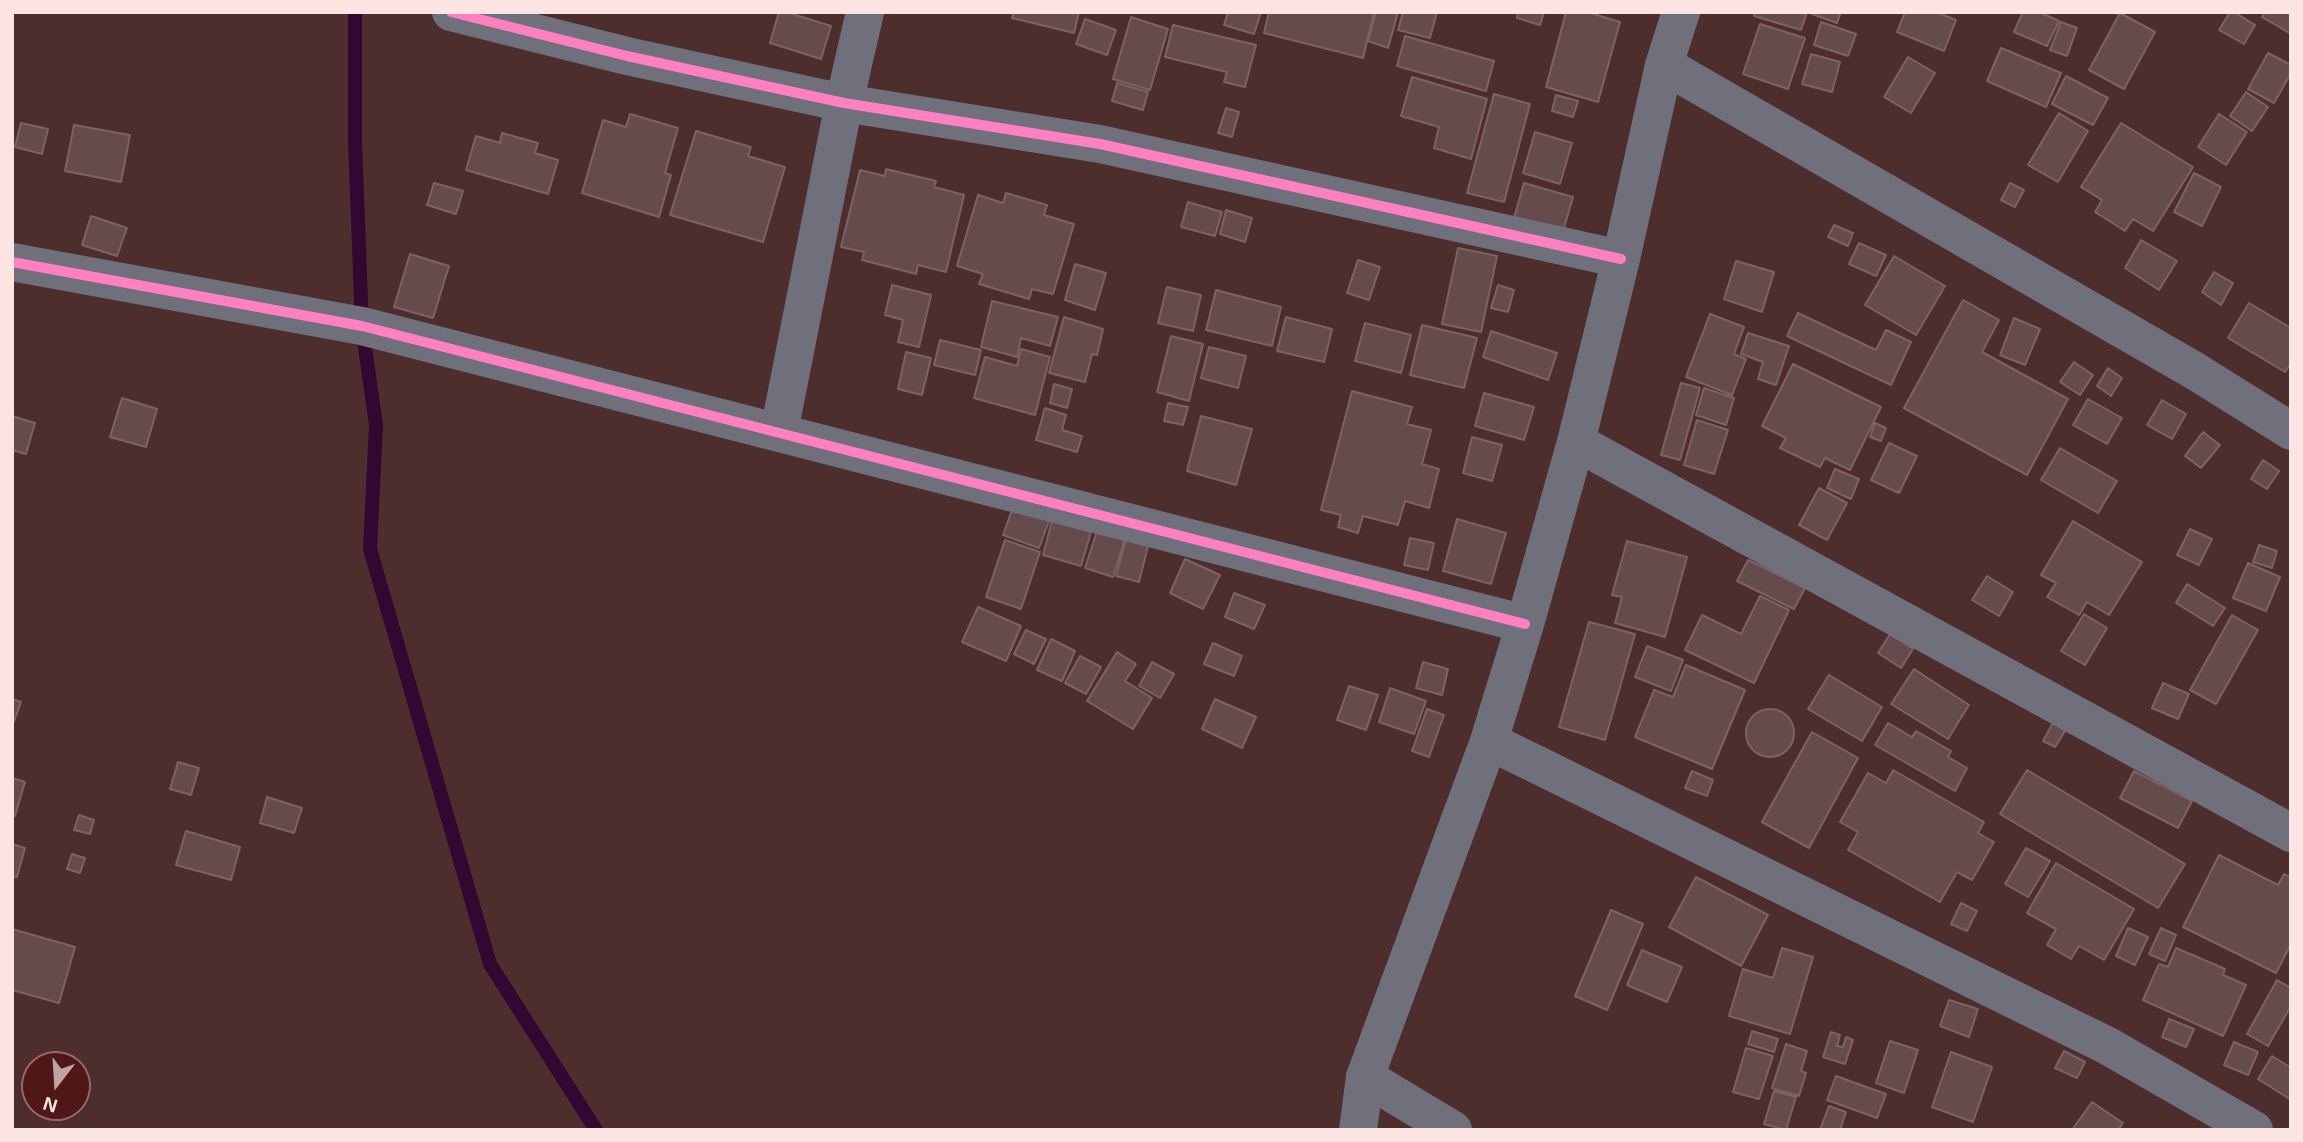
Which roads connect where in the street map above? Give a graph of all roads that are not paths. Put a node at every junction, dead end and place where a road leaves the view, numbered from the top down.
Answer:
1 (451, 12) edge
2 (866, 12) edge
3 (1681, 12) edge
4 (1664, 65) junction
5 (844, 103) junction
6 (1621, 259) junction
7 (12, 262) edge
8 (2291, 431) edge
9 (779, 432) junction
10 (1576, 442) junction
11 (1525, 624) junction
12 (1489, 741) junction
13 (2291, 833) edge
14 (1365, 1077) junction
15 (1358, 1130) edge
16 (1453, 1130) edge
17 (2254, 1130) edge

1 - 5 street
2 - 5 street
3 - 4 street
4 - 6 street
4 - 8 street
5 - 6 street
5 - 9 street
6 - 10 street
7 - 9 street
9 - 11 street
10 - 11 street
10 - 13 street
11 - 12 street
12 - 14 street
12 - 17 street
14 - 15 street
14 - 16 street

